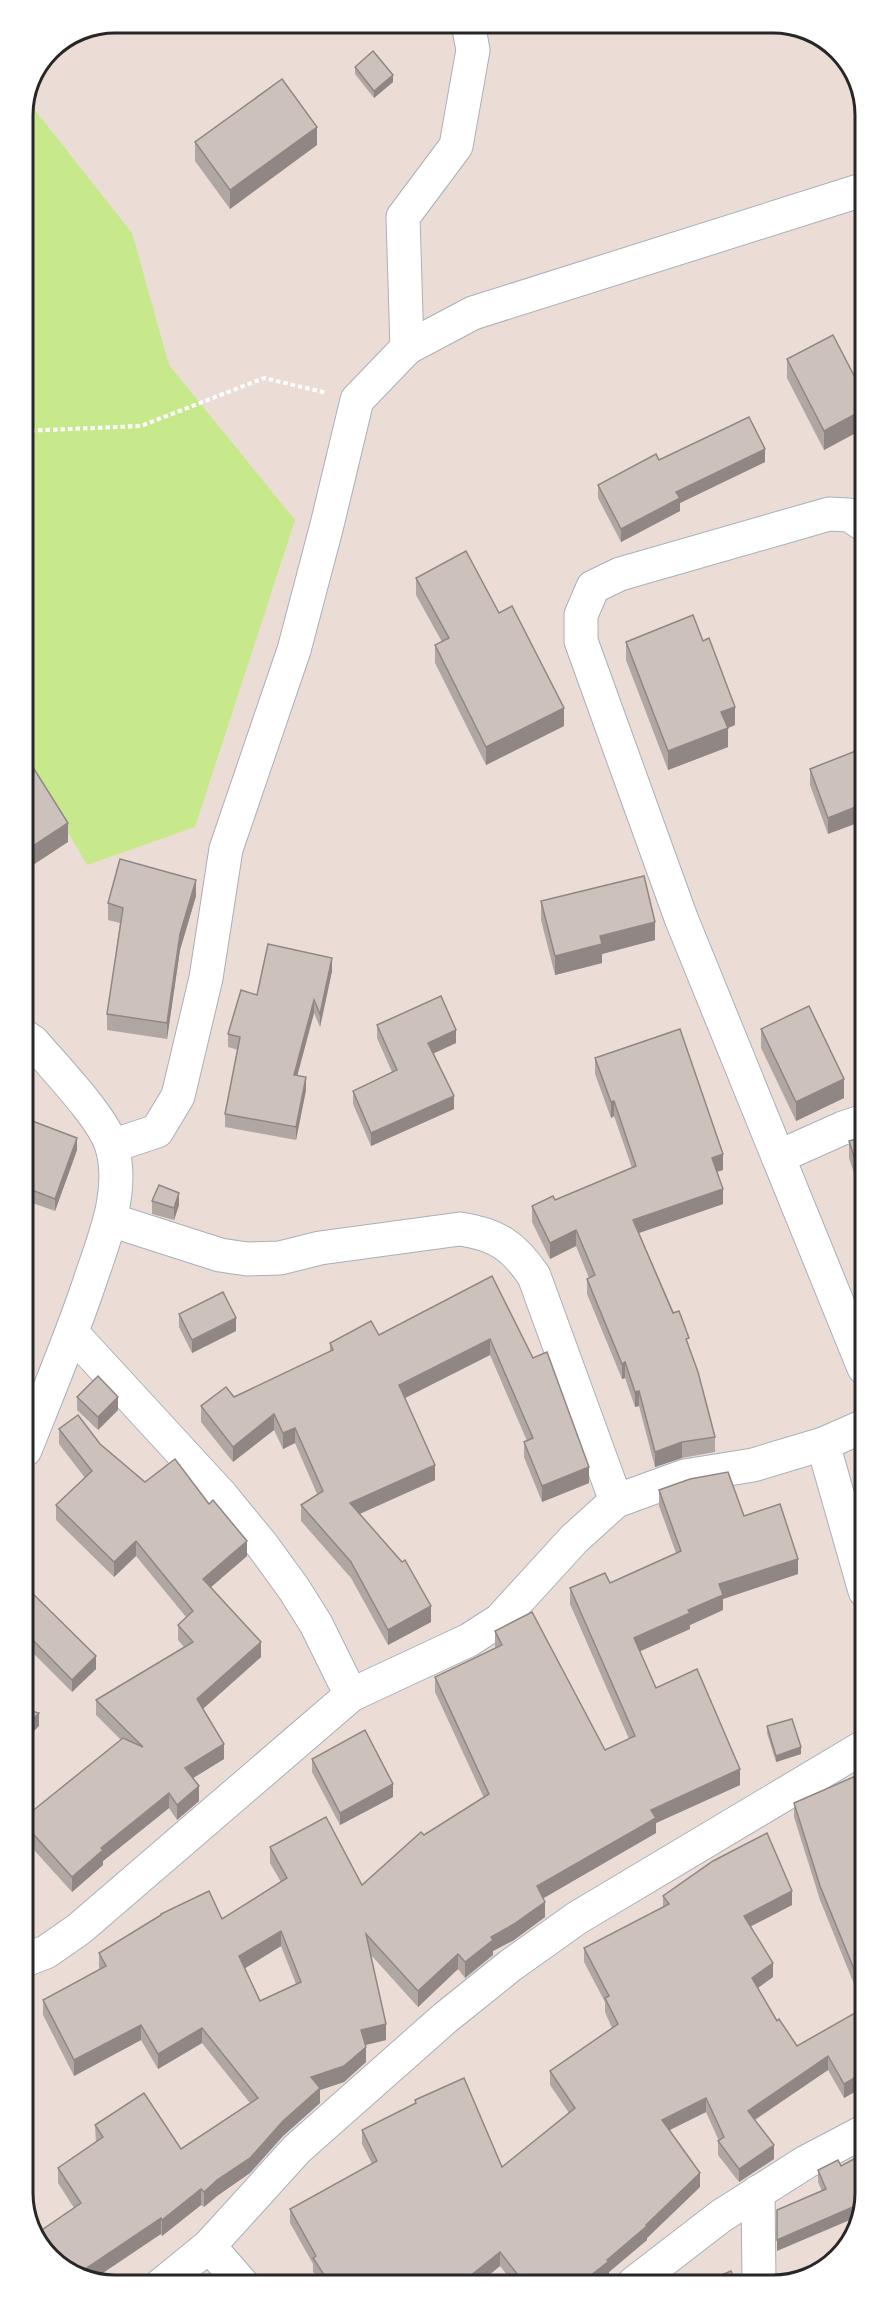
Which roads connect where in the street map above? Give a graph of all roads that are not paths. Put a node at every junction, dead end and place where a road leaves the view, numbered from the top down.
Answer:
1 (470, 33) edge
2 (855, 192) edge
3 (407, 348) junction
4 (855, 519) edge
5 (33, 1042) edge
6 (855, 1124) edge
7 (112, 1146) junction
8 (778, 1157) junction
9 (111, 1220) junction
10 (72, 1333) junction
11 (855, 1346) edge
12 (33, 1430) edge
13 (855, 1430) edge
14 (823, 1444) junction
15 (616, 1501) junction
16 (855, 1557) edge
17 (351, 1695) junction
18 (855, 1752) edge
19 (33, 1957) edge
20 (855, 2136) edge
21 (758, 2193) junction
22 (209, 2246) junction
23 (174, 2275) edge
24 (234, 2275) edge
25 (644, 2275) edge
26 (759, 2275) edge

1 - 3 street
2 - 3 street
3 - 7 street
4 - 8 street
5 - 7 street
6 - 8 street
7 - 9 street
8 - 11 street
9 - 10 street
9 - 15 street
10 - 12 street
10 - 17 street
13 - 14 street
14 - 15 street
14 - 16 street
15 - 17 street
17 - 19 street
18 - 22 street
20 - 21 street
21 - 25 street
21 - 26 street
22 - 23 street
22 - 24 street

